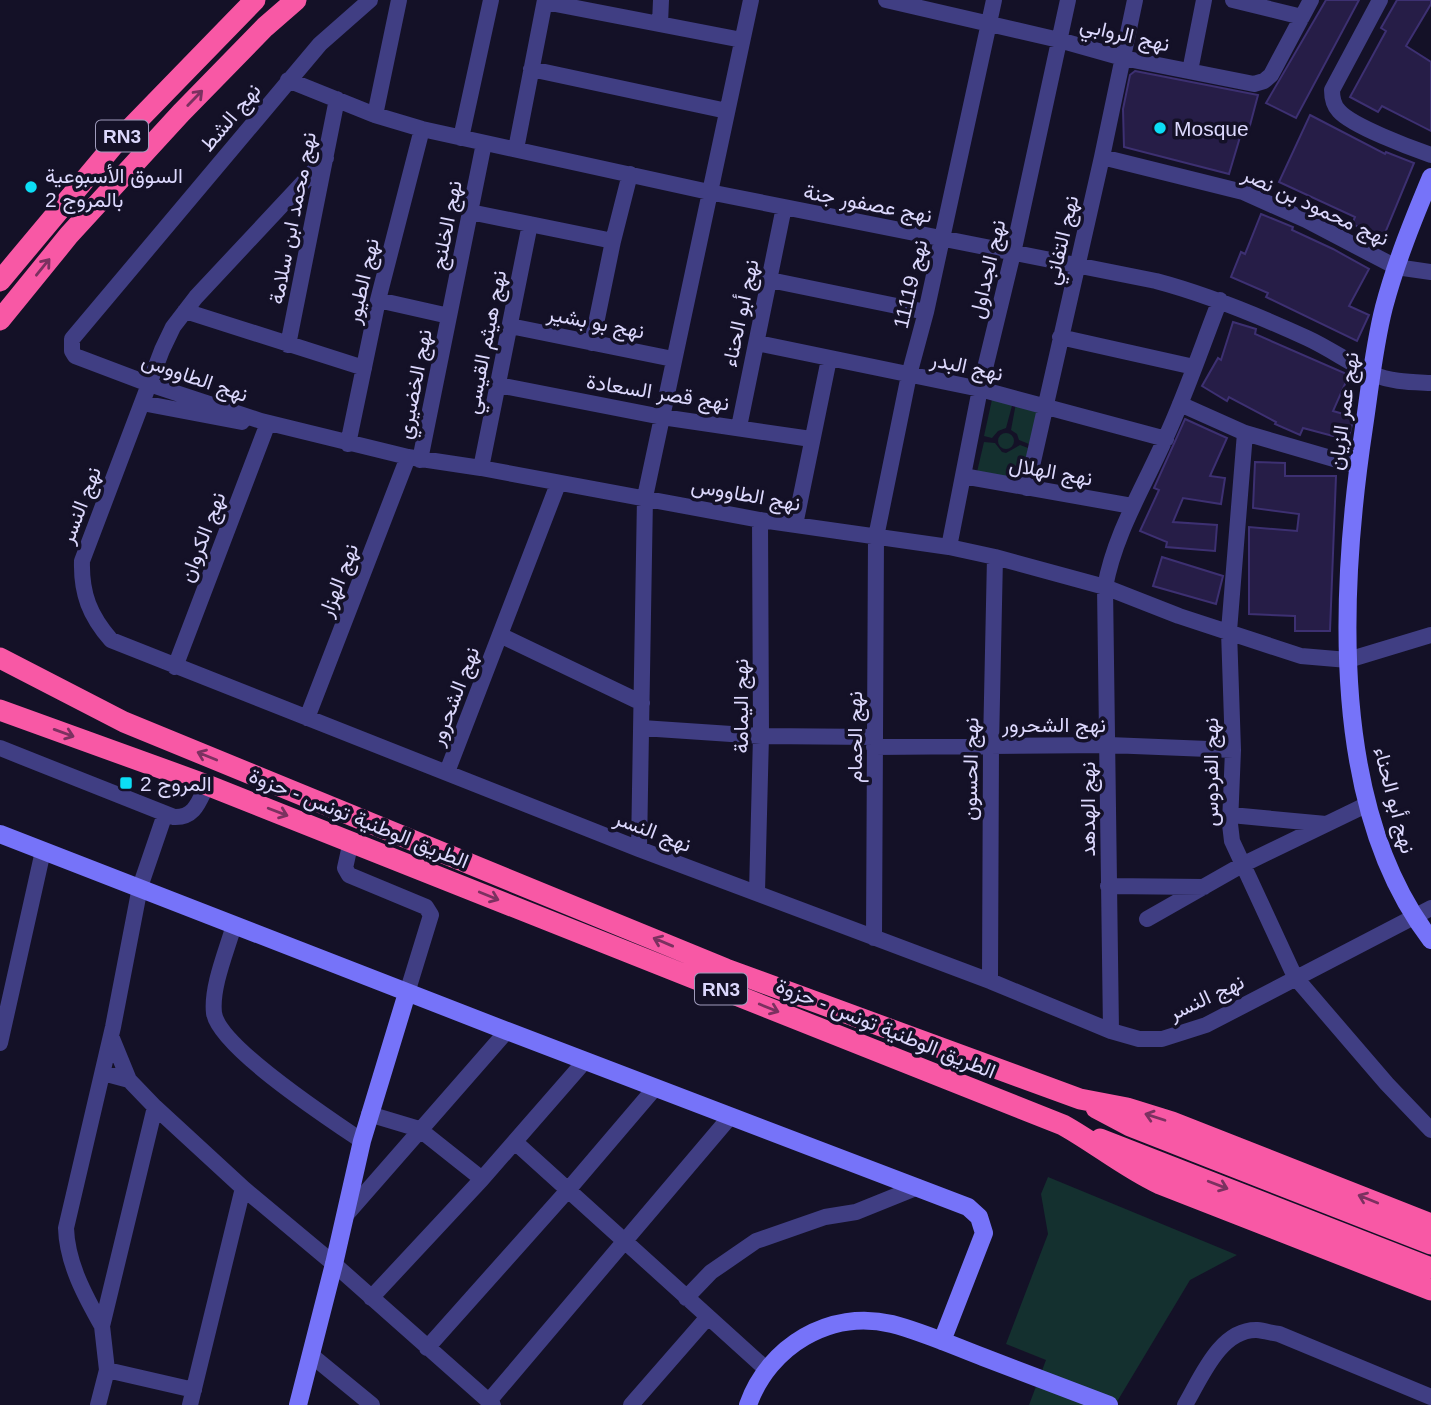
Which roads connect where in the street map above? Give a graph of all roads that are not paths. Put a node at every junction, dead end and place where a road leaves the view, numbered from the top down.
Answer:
1 (255, 0) edge
2 (296, 0) edge
3 (370, 0) edge
4 (399, 0) edge
5 (491, 0) edge
6 (661, 0) edge
7 (751, 0) edge
8 (886, 0) edge
9 (994, 0) edge
10 (1068, 0) edge
11 (1135, 0) edge
12 (1204, 0) edge
13 (1233, 0) edge
14 (1311, 0) edge
15 (1380, 0) edge
16 (545, 1) edge
17 (925, 4) edge
18 (1301, 17) junction
19 (660, 24) junction
20 (988, 24) junction
21 (742, 40) junction
22 (1059, 40) junction
23 (1123, 58) junction
24 (531, 69) junction
25 (1190, 71) junction
26 (288, 80) junction
27 (337, 99) junction
28 (727, 111) junction
29 (375, 115) junction
30 (422, 129) junction
31 (461, 138) junction
32 (484, 142) junction
33 (516, 149) junction
34 (1431, 155) edge
35 (1102, 157) junction
36 (326, 158) junction
37 (630, 174) junction
38 (1431, 177) edge
39 (709, 192) junction
40 (784, 207) junction
41 (470, 212) junction
42 (530, 224) junction
43 (942, 239) junction
44 (613, 241) junction
45 (1013, 253) junction
46 (1076, 265) junction
47 (1396, 267) junction
48 (1431, 272) edge
49 (0, 281) edge
50 (770, 281) junction
51 (378, 300) junction
52 (1220, 300) junction
53 (185, 311) junction
54 (926, 312) junction
55 (449, 316) junction
56 (0, 320) edge
57 (510, 326) junction
58 (76, 334) joint
59 (1060, 337) junction
60 (593, 343) junction
61 (757, 343) junction
62 (288, 345) junction
63 (673, 359) junction
64 (829, 359) junction
65 (1194, 367) junction
66 (364, 368) junction
67 (1372, 374) junction
68 (909, 375) junction
69 (1431, 383) edge
70 (149, 384) junction
71 (498, 385) junction
72 (979, 389) junction
73 (142, 403) junction
74 (1180, 404) junction
75 (1045, 405) junction
76 (662, 417) junction
77 (265, 422) junction
78 (739, 427) junction
79 (1245, 433) junction
80 (811, 439) junction
81 (1166, 439) junction
82 (348, 444) junction
83 (414, 458) junction
84 (1358, 466) junction
85 (481, 468) junction
86 (963, 476) junction
87 (558, 484) junction
88 (1027, 488) junction
89 (645, 497) junction
90 (1132, 506) junction
91 (760, 520) junction
92 (795, 525) junction
93 (876, 537) junction
94 (949, 547) junction
95 (995, 557) junction
96 (1105, 587) junction
97 (1229, 631) junction
98 (499, 635) junction
99 (1431, 635) edge
100 (0, 658) edge
101 (1348, 660) junction
102 (175, 667) junction
103 (642, 703) junction
104 (0, 710) edge
105 (307, 718) junction
106 (642, 728) junction
107 (761, 736) junction
108 (874, 742) junction
109 (991, 745) junction
110 (1109, 745) junction
111 (0, 748) edge
112 (1233, 750) junction
113 (447, 772) junction
114 (207, 785) junction
115 (1368, 804) junction
116 (165, 814) junction
117 (1231, 816) junction
118 (1327, 824) junction
119 (0, 834) edge
120 (351, 841) junction
121 (639, 849) junction
122 (43, 851) junction
123 (1242, 865) junction
124 (140, 887) junction
125 (1108, 887) junction
126 (1206, 887) junction
127 (757, 892) junction
128 (1431, 908) edge
129 (1413, 917) junction
130 (1147, 919) dead end
131 (234, 925) junction
132 (874, 938) junction
133 (1431, 940) edge
134 (1295, 977) junction
135 (990, 981) junction
136 (407, 993) junction
137 (507, 1031) junction
138 (1111, 1031) junction
139 (111, 1036) junction
140 (0, 1043) edge
141 (585, 1061) junction
142 (103, 1073) junction
143 (130, 1080) junction
144 (655, 1087) junction
145 (1080, 1099) junction
146 (155, 1107) junction
147 (369, 1114) junction
148 (730, 1117) junction
149 (1063, 1125) junction
150 (419, 1129) junction
151 (1431, 1129) edge
152 (362, 1141) junction
153 (514, 1142) junction
154 (482, 1179) junction
155 (918, 1187) junction
156 (243, 1188) junction
157 (568, 1190) junction
158 (346, 1215) junction
159 (1431, 1224) edge
160 (624, 1242) junction
161 (1431, 1244) edge
162 (334, 1264) junction
163 (1431, 1268) edge
164 (1431, 1290) edge
165 (371, 1298) junction
166 (686, 1298) junction
167 (707, 1318) junction
168 (102, 1326) junction
169 (942, 1341) junction
170 (427, 1348) junction
171 (312, 1354) junction
172 (766, 1369) junction
173 (107, 1370) junction
174 (192, 1397) edge
175 (1431, 1397) edge
176 (491, 1403) edge
177 (98, 1405) edge
178 (298, 1405) edge
179 (372, 1405) edge
180 (631, 1405) edge
181 (748, 1405) edge
182 (1109, 1405) edge
183 (1185, 1405) edge

1 - 49 highway, RN3
56 -> 2 highway, RN3
3 - 26 street, نهج الشط
4 - 29 street
5 - 31 street
6 - 19 street
7 - 21 street
8 - 17 street, نهج الروابي
9 - 20 street, نهج 11119
10 - 22 street, نهج الجداول
11 - 23 street, نهج التفاني
12 - 25 street
13 - 18 street
14 - 18 street, نهج الروابي
15 - 34 street
16 - 19 street
16 - 24 street
17 - 20 street, نهج الروابي
18 - 25 street, نهج الروابي
19 - 21 street
20 - 22 street, نهج الروابي
20 - 43 street, نهج 11119
21 - 28 street
22 - 23 street, نهج الروابي
22 - 45 street, نهج الجداول
23 - 25 street, نهج الروابي
23 - 35 street, نهج التفاني
24 - 28 street
24 - 33 street
26 - 27 street, نهج عصفور جنة
26 - 58 street, نهج الشط
27 - 29 street, نهج عصفور جنة
27 - 36 street, نهج محمد ابن سلامة
28 - 39 street
29 - 30 street, نهج عصفور جنة
30 - 31 street, نهج عصفور جنة
30 - 51 street, نهج الطيور
31 - 32 street, نهج عصفور جنة
32 - 33 street, نهج عصفور جنة
32 - 41 street, نهج الخلنج
33 - 37 street, نهج عصفور جنة
35 - 46 street, نهج التفاني
35 - 47 street, نهج محمود بن نصر
36 - 53 street, نهج النسر
36 - 62 street, نهج محمد ابن سلامة
37 - 39 street, نهج عصفور جنة
37 - 44 street
38 - 47 street, نهج عمر الزيان
39 - 40 street, نهج عصفور جنة
39 - 63 street
40 - 43 street, نهج عصفور جنة
40 - 50 street, نهج أبو الحناء
41 - 42 street
41 - 55 street, نهج الخلنج
42 - 44 street
42 - 57 street, نهج هيثم القيسي
43 - 45 street, نهج عصفور جنة
43 - 54 street, نهج 11119
44 - 60 street
45 - 46 street, نهج عصفور جنة
45 - 72 street, نهج الجداول
46 - 52 street, نهج عصفور جنة
46 - 59 street, نهج التفاني
47 - 48 street, نهج محمود بن نصر
47 - 67 street, نهج عمر الزيان
50 - 54 street
50 - 61 street, نهج أبو الحناء
51 - 55 street
51 - 66 street, نهج الطيور
52 - 65 street, نهج الهدهد
52 - 67 street, نهج عصفور جنة
53 - 62 street
53 - 70 street, نهج النسر
54 - 68 street, نهج 11119
55 - 83 street, نهج الخضيري
57 - 60 street, نهج بو بشير
57 - 71 street, نهج هيثم القيسي
58 - 70 street, نهج الطاووس
59 - 65 street
59 - 75 street, نهج التفاني
60 - 63 street, نهج بو بشير
61 - 64 street, نهج البدر
61 - 78 street, نهج أبو الحناء
62 - 66 street
63 - 76 street
64 - 68 street, نهج البدر
64 - 80 street
65 - 74 street, نهج الهدهد
66 - 82 street, نهج الطيور
67 - 69 street, نهج عصفور جنة
67 - 84 street, نهج عمر الزيان
68 - 72 street, نهج البدر
68 - 93 street, نهج 11119
70 - 73 street, نهج النسر
70 - 77 street, نهج الطاووس
71 - 76 street, نهج قصر السعادة
71 - 85 street, نهج هيثم القيسي
72 - 75 street, نهج البدر
72 - 86 street, نهج الجداول
73 - 77 street
73 - 102 street, نهج النسر
74 - 79 street
74 - 81 street, نهج الهدهد
75 - 81 street, نهج البدر
75 - 88 street, نهج التفاني
76 - 78 street, نهج قصر السعادة
76 - 89 street
77 - 82 street, نهج الطاووس
77 - 102 street, نهج الكروان
78 - 80 street, نهج قصر السعادة
79 - 84 street
79 - 97 street, نهج الفردوس
80 - 92 street
81 - 90 street, نهج الهدهد
82 - 83 street, نهج الطاووس
83 - 85 street, نهج الطاووس
83 - 105 street, نهج الهزار
84 - 101 street, نهج عمر الزيان
85 - 87 street, نهج الطاووس
86 - 88 street, نهج الهلال
86 - 94 street, نهج الجداول
87 - 89 street, نهج الطاووس
87 - 98 street, نهج الشحرور
88 - 90 street, نهج الهلال
89 - 91 street, نهج الطاووس
89 - 103 street
90 - 96 street, نهج الهدهد
91 - 92 street, نهج الطاووس
91 - 107 street, نهج اليمامة
92 - 93 street, نهج الطاووس
93 - 94 street, نهج الطاووس
93 - 108 street, نهج الحمام
94 - 95 street, نهج الطاووس
95 - 96 street, نهج الطاووس
95 - 109 street, نهج الحسون
96 - 97 street, نهج الطاووس
96 - 110 street, نهج الهدهد
97 - 101 street, نهج الطاووس
97 - 112 street, نهج الفردوس
98 - 103 street, نهج الشحرور
98 - 113 street, نهج الشحرور
99 - 101 street, نهج الطاووس
145 -> 100 highway, الطريق الوطنية تونس - حزوة / RN3
101 - 115 street, نهج أبو الحناء
102 - 105 street, نهج النسر
103 - 106 street
104 -> 114 highway, الطريق الوطنية تونس - حزوة / RN3
105 - 113 street, نهج النسر
106 - 107 street, نهج الشحرور
106 - 121 street
107 - 108 street, نهج الشحرور
107 - 127 street, نهج اليمامة
108 - 109 street, نهج الشحرور
108 - 132 street, نهج الحمام
109 - 110 street, نهج الشحرور
109 - 135 street, نهج الحسون
110 - 112 street, نهج الشحرور
110 - 125 street, نهج الهدهد
111 - 116 street
112 - 117 street, نهج الفردوس
113 - 121 street, نهج النسر
114 - 116 street
114 -> 120 highway, الطريق الوطنية تونس - حزوة / RN3
115 - 118 street
115 - 129 street, نهج أبو الحناء
116 - 124 street
117 - 118 street
117 - 123 street, نهج الفردوس
118 - 123 street
119 - 122 street
120 - 136 street
120 -> 149 highway, الطريق الوطنية تونس - حزوة / RN3
121 - 127 street, نهج النسر
122 - 124 street
122 - 140 street
123 - 126 street
123 - 134 street, نهج الفردوس
124 - 131 street
124 - 139 street
125 - 126 street
125 - 138 street, نهج الهدهد
126 - 130 street
127 - 132 street, نهج النسر
128 - 129 street, نهج النسر
129 - 133 street, نهج أبو الحناء
129 - 134 street, نهج النسر
131 - 136 street
131 - 152 street
132 - 135 street, نهج النسر
134 - 138 street, نهج النسر
134 - 151 street, نهج الفردوس
135 - 138 street, نهج النسر
136 - 137 street
136 - 147 street
137 - 141 street
137 - 150 street
139 - 142 street
139 - 143 street
141 - 144 street
141 - 153 street
142 - 143 street
142 - 168 street
143 - 146 street
144 - 148 street
144 - 157 street
159 -> 145 highway, الطريق الوطنية تونس - حزوة / RN3
145 - 161 highway
146 - 156 street
146 - 168 street
147 - 150 street
147 - 152 street
148 - 155 street
148 - 160 street
149 -> 163 highway
149 - 164 highway, الطريق الوطنية تونس - حزوة / RN3
150 - 154 street
150 - 158 street
152 - 158 street
153 - 154 street
153 - 157 street
154 - 165 street
155 - 166 street
155 - 169 street
156 - 162 street
156 - 174 street
157 - 160 street
157 - 170 street
158 - 162 street
160 - 166 street
160 - 176 street
162 - 165 street
162 - 171 street
165 - 170 street
166 - 167 street
167 - 172 street
167 - 180 street
168 - 173 street
169 - 172 street
169 - 182 street
170 - 176 street
171 - 178 street
171 - 179 street
172 - 181 street
173 - 174 street
173 - 177 street
175 - 183 street

